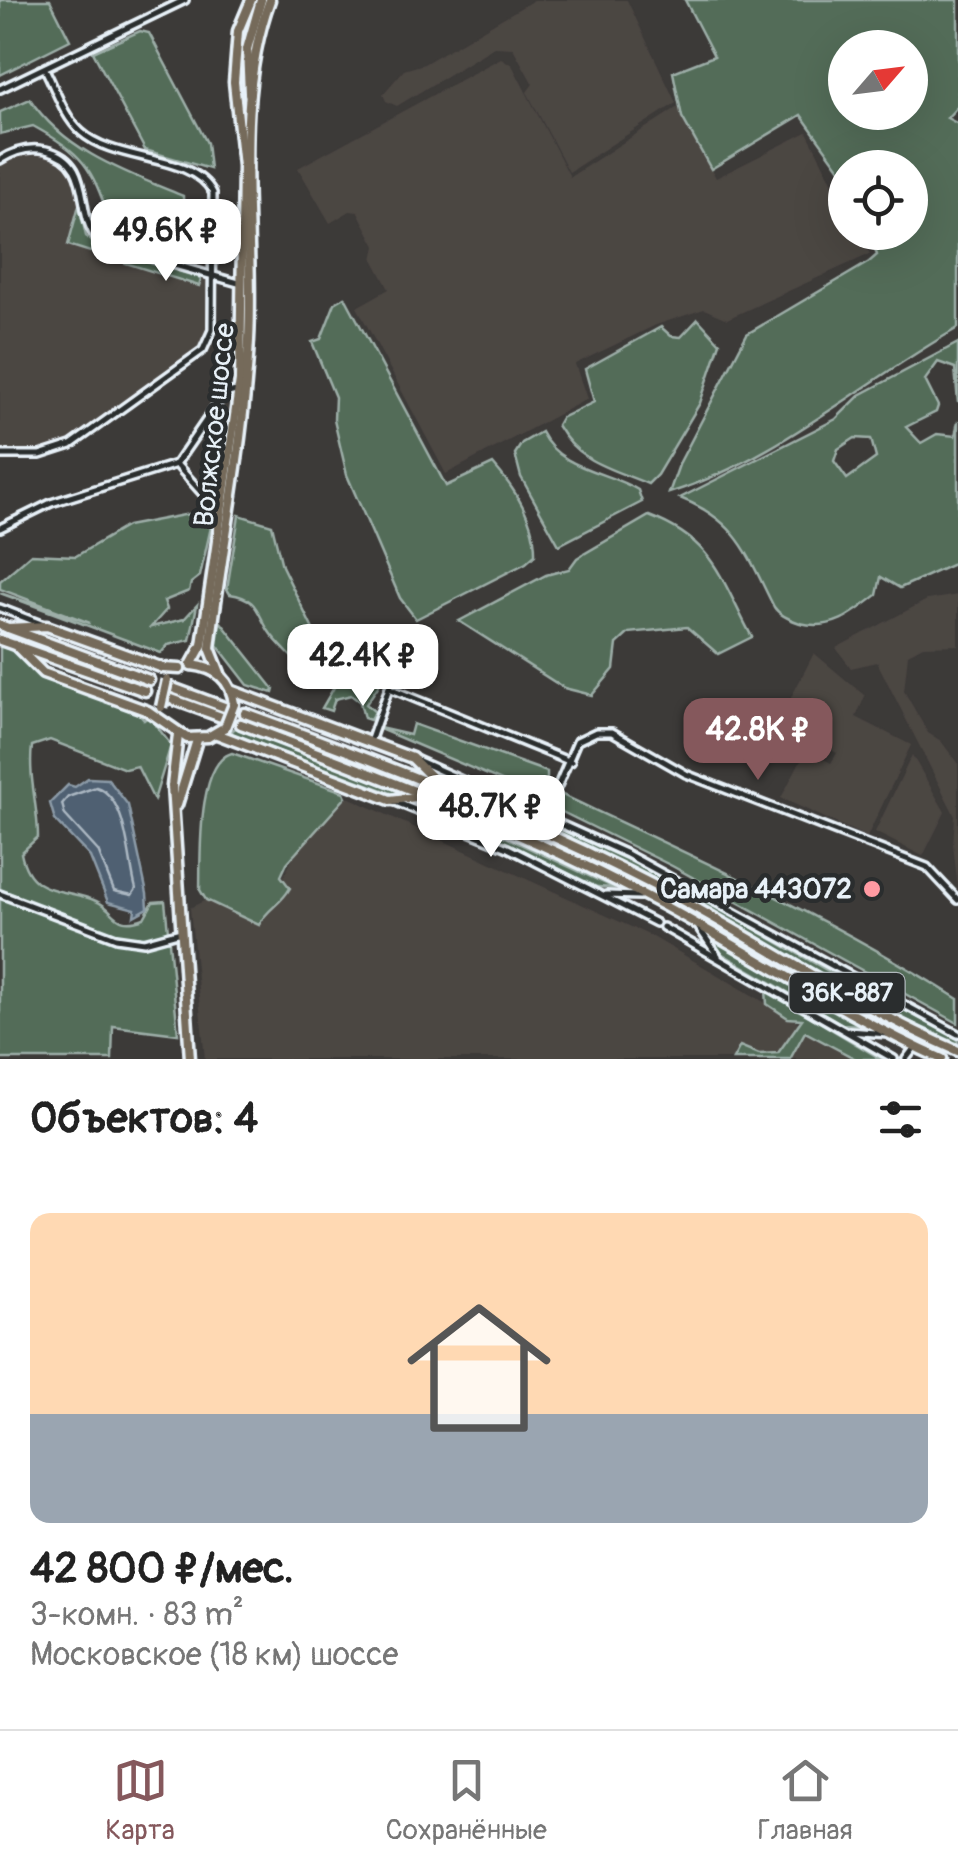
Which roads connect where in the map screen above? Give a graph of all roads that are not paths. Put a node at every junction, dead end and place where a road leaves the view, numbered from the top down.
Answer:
1 (184, 0) edge
2 (248, 0) edge
3 (261, 0) edge
4 (270, 0) edge
5 (46, 71) junction
6 (0, 89) edge
7 (252, 102) junction
8 (0, 160) edge
9 (242, 237) junction
10 (246, 271) junction
11 (213, 278) junction
12 (225, 280) junction
13 (242, 284) junction
14 (242, 306) junction
15 (250, 317) junction
16 (240, 390) junction
17 (0, 455) edge
18 (176, 464) junction
19 (224, 500) junction
20 (0, 528) edge
21 (0, 608) edge
22 (4, 626) edge
23 (47, 626) junction
24 (0, 640) edge
25 (15, 646) junction
26 (398, 662) dead end
27 (192, 665) junction
28 (180, 669) junction
29 (220, 674) junction
30 (149, 680) tunnel mouth
31 (168, 688) junction
32 (389, 688) junction
33 (145, 691) tunnel mouth
34 (232, 691) junction
35 (231, 706) junction
36 (245, 713) dead end
37 (165, 720) junction
38 (240, 724) dead end
39 (222, 727) junction
40 (178, 734) junction
41 (197, 740) junction
42 (370, 742) junction
43 (412, 758) junction
44 (571, 762) junction
45 (440, 785) junction
46 (430, 796) junction
47 (390, 800) junction
48 (177, 805) junction
49 (546, 814) junction
50 (0, 894) edge
51 (603, 894) junction
52 (646, 896) junction
53 (675, 896) junction
54 (958, 900) edge
55 (668, 908) junction
56 (696, 923) junction
57 (181, 932) junction
58 (720, 958) junction
59 (846, 1030) junction
60 (891, 1034) junction
61 (958, 1034) edge
62 (921, 1036) junction
63 (915, 1047) junction
64 (958, 1051) edge
65 (190, 1059) edge
66 (894, 1059) edge
67 (909, 1059) edge
68 (942, 1059) edge

1 - 5 street
2 - 9 main road, Волжское шоссе
3 - 7 main road
4 - 7 main road, Волжское шоссе
5 - 6 street
5 - 11 street
7 - 10 main road, Волжское шоссе
8 - 11 street
9 - 10 main road, Волжское шоссе
9 - 12 street
10 - 13 main road, Волжское шоссе
10 - 15 main road, Волжское шоссе
11 - 12 street
11 - 17 street
12 - 13 street
12 - 14 street
13 - 14 main road, Волжское шоссе
13 - 15 street
14 - 16 main road, Волжское шоссе
15 - 29 main road, Волжское шоссе
16 - 18 street
16 - 19 main road, Волжское шоссе
18 - 19 street
18 - 20 street
19 - 27 main road, Волжское шоссе
21 - 23 street
22 - 23 main road
22 - 30 main road
23 - 28 main road
24 - 25 main road
25 - 33 main road
25 - 37 main road
26 - 32 street
27 - 28 main road
27 - 29 main road
28 - 31 main road
29 - 34 main road
31 - 35 main road
31 - 37 main road, bridge
31 - 39 main road
32 - 42 street
32 - 44 street
34 - 35 main road
34 - 42 main road
35 - 39 main road, bridge
36 - 45 main road, 36К-887
37 - 40 main road
38 - 46 main road, 36К-887
39 - 41 main road
39 - 47 main road
40 - 41 main road
40 - 48 main road
41 - 48 main road
42 - 43 main road
43 - 45 main road
43 - 49 street
44 - 49 street
44 - 54 street
45 - 53 main road, 36К-887
46 - 47 main road
46 - 52 main road, 36К-887
47 - 51 street
48 - 57 main road
49 - 61 street
50 - 57 street
51 - 52 street
51 - 58 street
52 - 55 main road, 36К-887
53 - 55 main road
53 - 62 main road, 36К-887
55 - 56 main road, 36К-887
56 - 58 street
56 - 60 main road, 36К-887
57 - 65 main road
58 - 59 street
59 - 60 street
59 - 66 street
60 - 63 main road, 36К-887
62 - 63 main road
62 - 64 main road, 36К-887
63 - 67 street
63 - 68 main road, 36К-887

